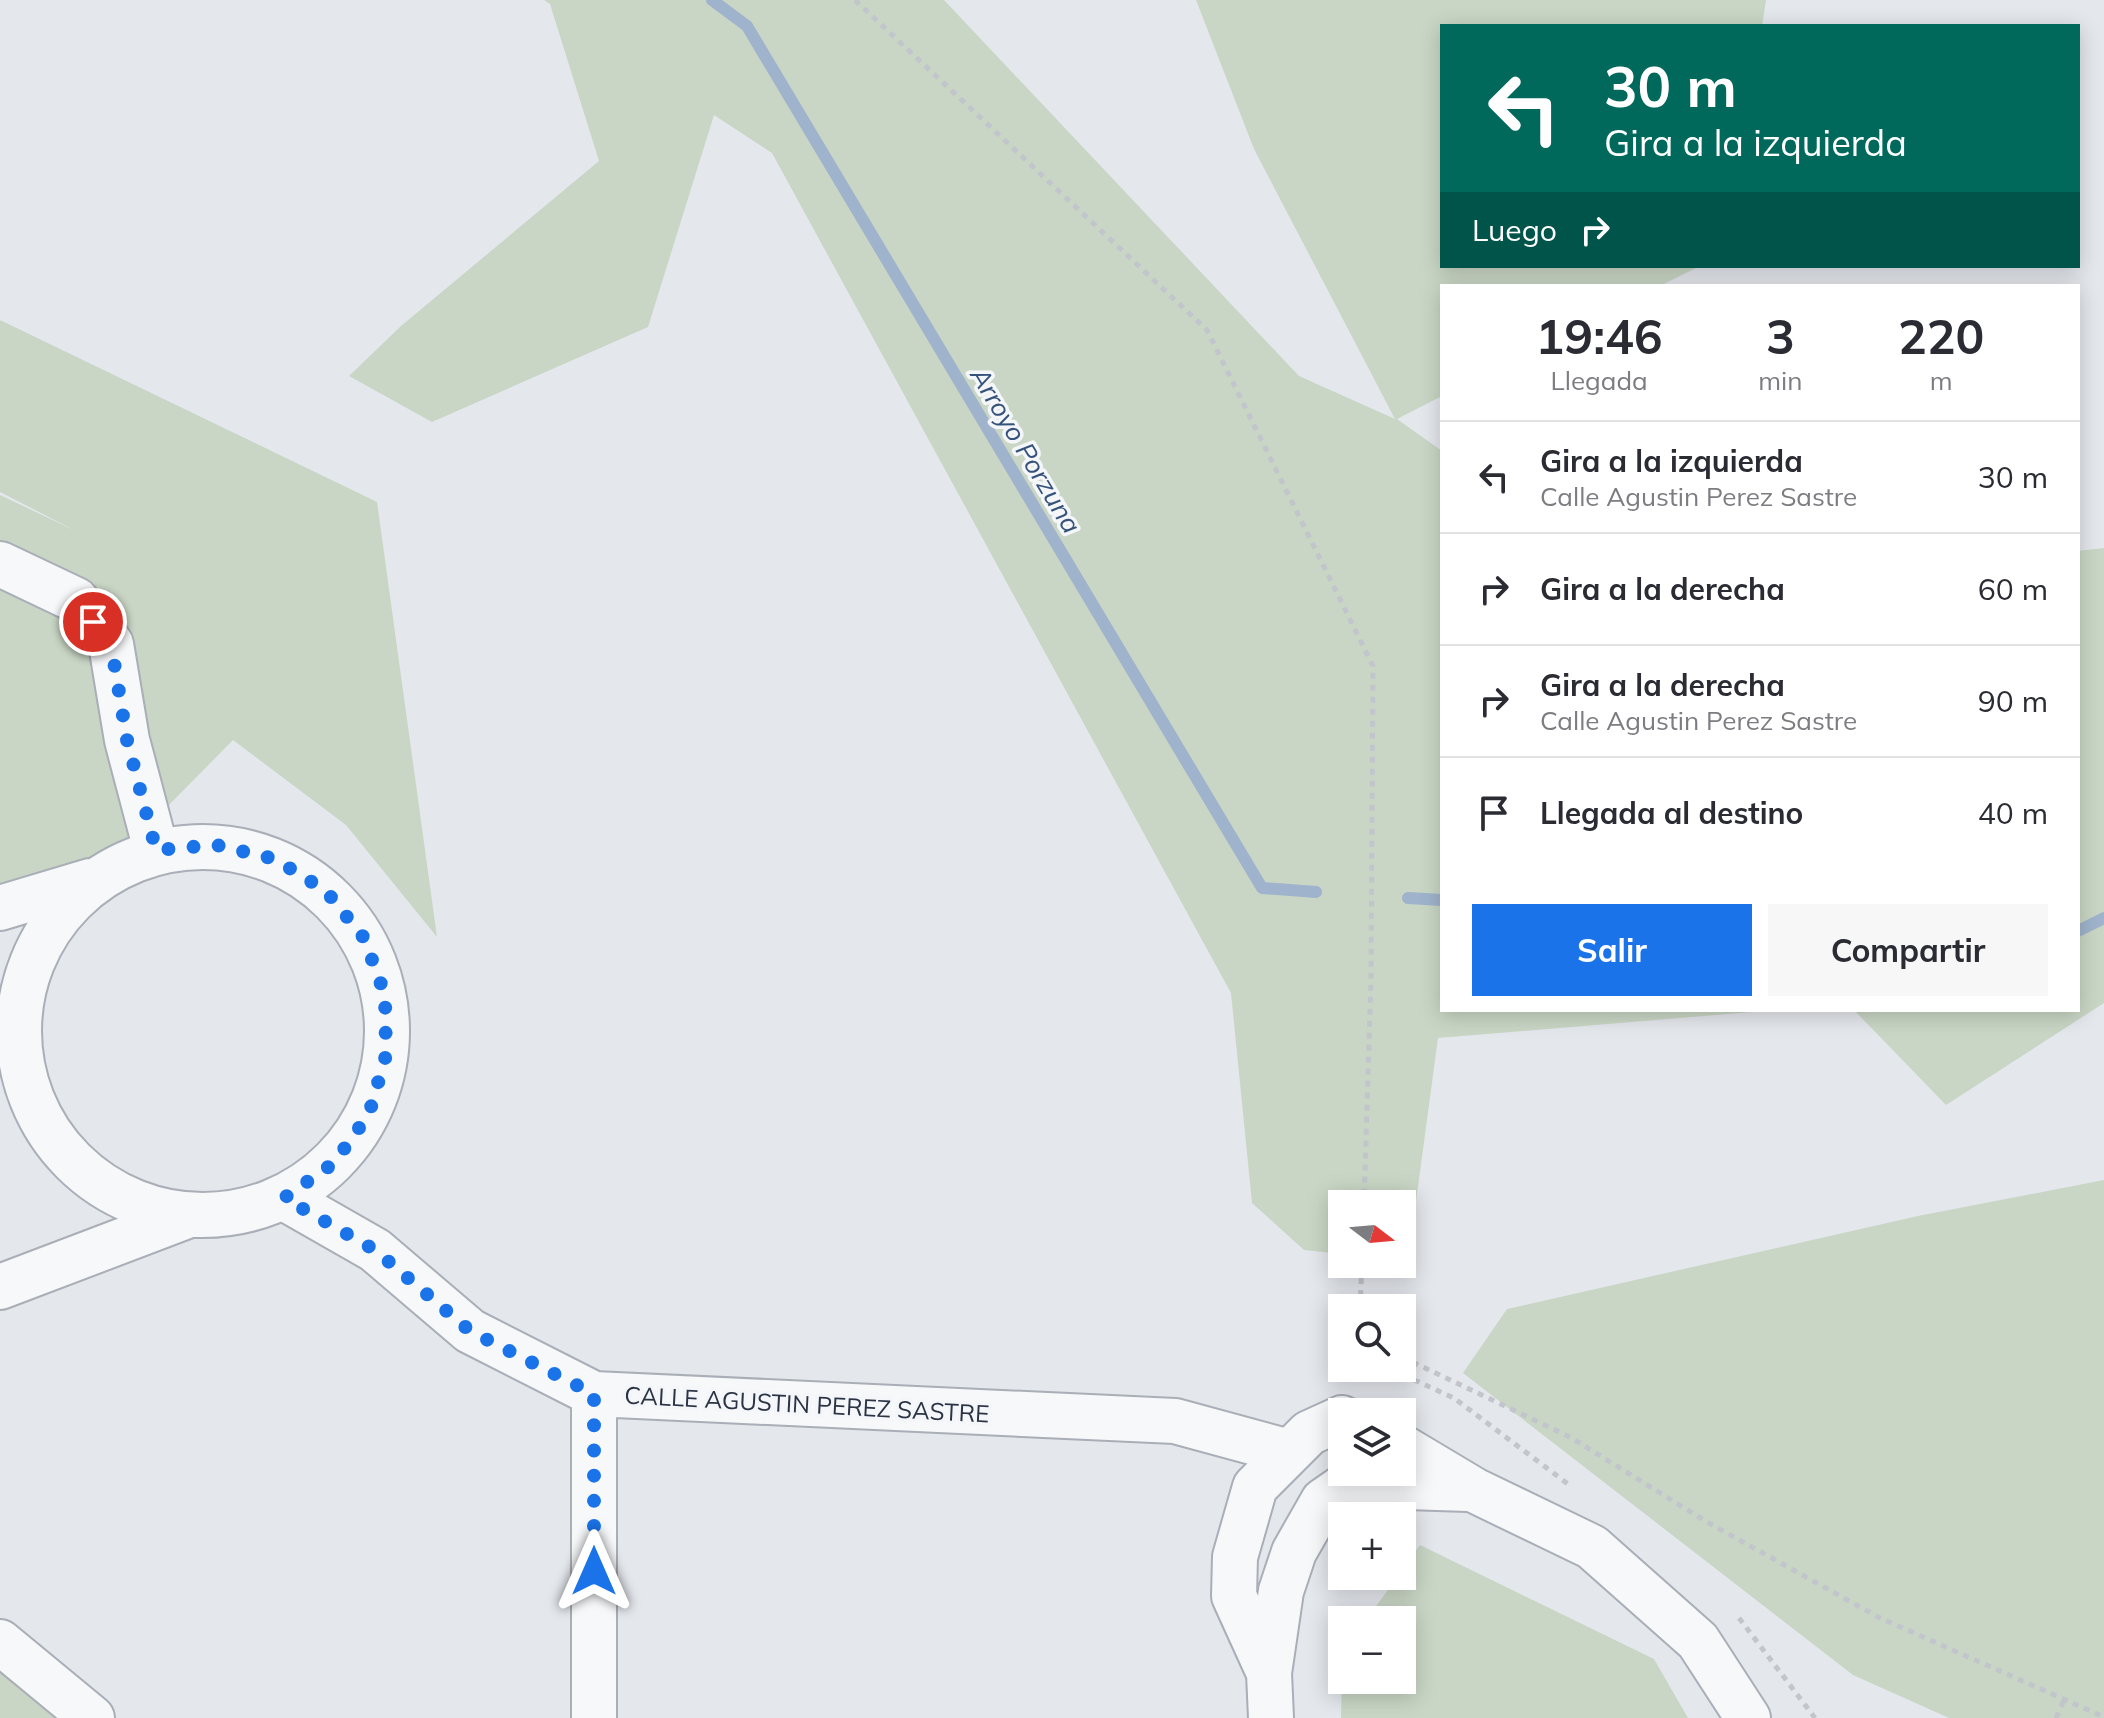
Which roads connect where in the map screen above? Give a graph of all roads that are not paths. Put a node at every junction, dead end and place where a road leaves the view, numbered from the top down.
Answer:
1 (0, 564) edge
2 (156, 850) junction
3 (96, 879) junction
4 (0, 908) edge
5 (284, 1198) junction
6 (187, 1216) junction
7 (0, 1287) edge
8 (594, 1394) junction
9 (1328, 1424) edge
10 (1289, 1452) junction
11 (1416, 1455) edge
12 (1328, 1473) edge
13 (1345, 1486) edge
14 (1372, 1486) edge
15 (1474, 1490) junction
16 (1281, 1591) junction
17 (0, 1642) edge
18 (1269, 1673) junction
19 (92, 1718) edge
20 (594, 1718) edge
21 (1271, 1718) edge
22 (1748, 1718) edge

1 - 2 street
2 - 3 street
2 - 5 street
3 - 4 street
3 - 6 street
5 - 6 street
5 - 8 street, CALLE AGUSTIN PEREZ SASTRE
6 - 7 street
8 - 10 street, CALLE AGUSTIN PEREZ SASTRE
8 - 20 street
9 - 10 street
10 - 12 street, CALLE AGUSTIN PEREZ SASTRE
10 - 16 street
10 - 18 street
11 - 15 street
13 - 16 street
14 - 15 street
15 - 22 street
16 - 18 street
17 - 19 street
18 - 21 street

